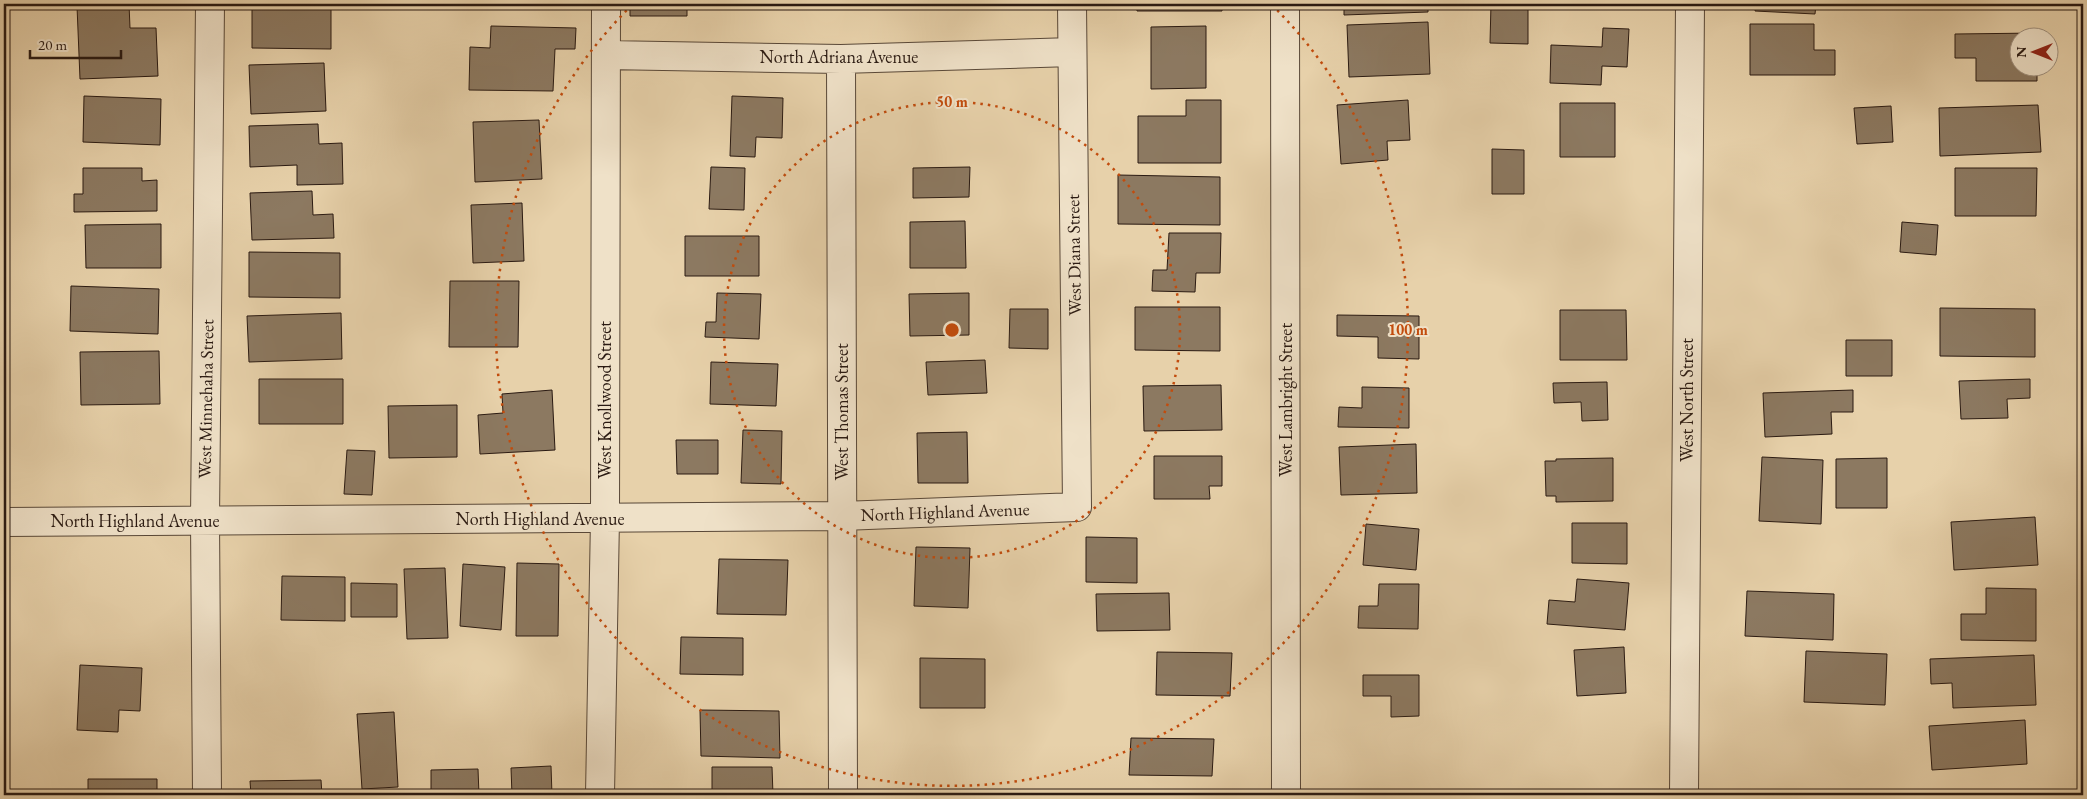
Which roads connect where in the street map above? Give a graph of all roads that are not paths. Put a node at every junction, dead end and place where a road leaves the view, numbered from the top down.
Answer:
1 (210, 4) edge
2 (606, 4) edge
3 (1072, 4) edge
4 (1285, 4) edge
5 (1690, 4) edge
6 (1072, 52) junction
7 (606, 55) junction
8 (841, 59) junction
9 (1077, 507) joint
10 (842, 516) junction
11 (605, 518) junction
12 (205, 520) junction
13 (4, 522) edge
14 (207, 795) edge
15 (600, 795) edge
16 (843, 795) edge
17 (1286, 795) edge
18 (1684, 795) edge

1 - 12 street, West Minnehaha Street
2 - 7 street, West Knollwood Street
3 - 6 street, West Diana Street
4 - 17 street, West Lambright Street
5 - 18 street, West North Street
6 - 8 street, North Adriana Avenue
6 - 9 street, West Diana Street
7 - 8 street, North Adriana Avenue
7 - 11 street, West Knollwood Street
8 - 10 street, West Thomas Street
9 - 10 street, North Highland Avenue
10 - 11 street, North Highland Avenue
10 - 16 street, West Thomas Street
11 - 12 street, North Highland Avenue
11 - 15 street, West Knollwood Street
12 - 13 street, North Highland Avenue
12 - 14 street, West Minnehaha Street

